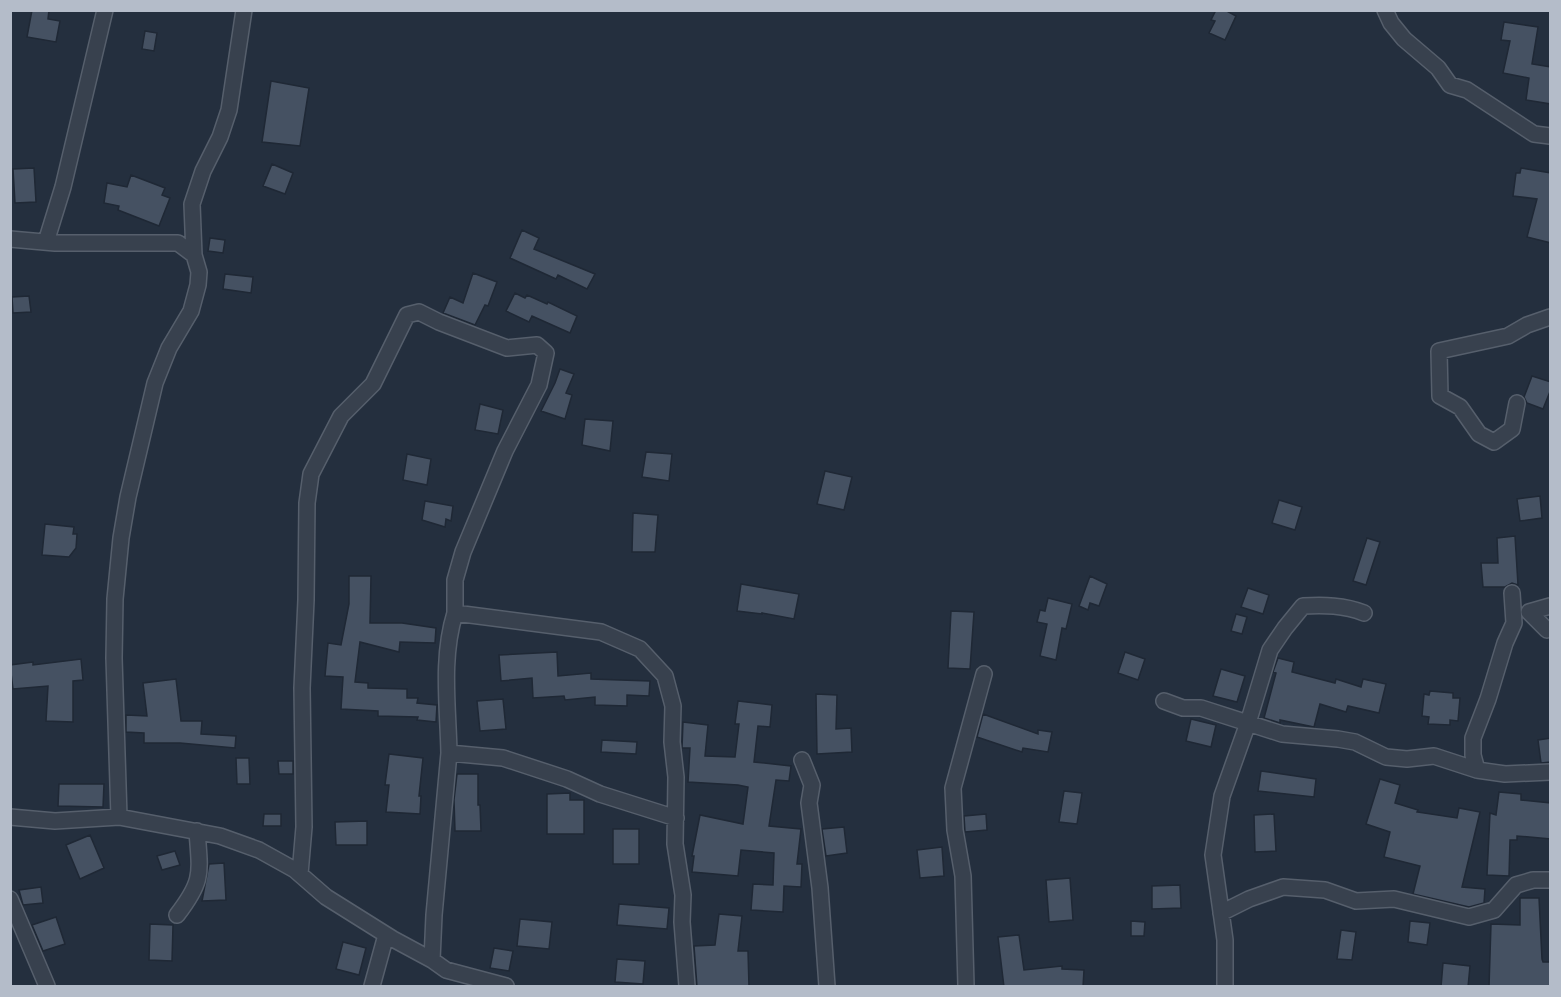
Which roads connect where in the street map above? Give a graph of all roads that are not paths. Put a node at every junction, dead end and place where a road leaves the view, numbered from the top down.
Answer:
1 (105, 10) edge
2 (244, 10) edge
3 (1385, 10) edge
4 (1551, 136) edge
5 (10, 239) edge
6 (46, 242) junction
7 (194, 255) junction
8 (1551, 317) edge
9 (1517, 403) dead end
10 (1512, 593) dead end
11 (1551, 606) edge
12 (455, 613) junction
13 (1364, 613) dead end
14 (1547, 630) dead end
15 (984, 674) dead end
16 (1164, 701) dead end
17 (1248, 723) junction
18 (449, 753) junction
19 (802, 760) dead end
20 (1477, 770) junction
21 (1551, 772) edge
22 (10, 817) edge
23 (119, 818) junction
24 (676, 818) junction
25 (197, 831) junction
26 (300, 874) junction
27 (1551, 880) edge
28 (10, 899) edge
29 (1221, 913) junction
30 (177, 915) dead end
31 (386, 935) junction
32 (432, 960) junction
33 (47, 987) edge
34 (372, 987) edge
35 (506, 987) edge
36 (687, 987) edge
37 (827, 987) edge
38 (966, 987) edge
39 (1225, 987) edge

1 - 6 street
2 - 7 street
3 - 4 street
5 - 6 street
6 - 7 street
7 - 23 street
8 - 9 street
10 - 20 street
11 - 14 street
12 - 18 street
12 - 24 street
12 - 26 street
13 - 17 street
15 - 38 street
16 - 17 street
17 - 20 street
17 - 29 street
18 - 24 street
18 - 32 street
19 - 37 street
20 - 21 street
22 - 23 street
23 - 25 street
24 - 36 street
25 - 26 street
25 - 30 street
26 - 31 street
27 - 29 street
28 - 33 street
29 - 39 street
31 - 32 street
31 - 34 street
32 - 35 street

